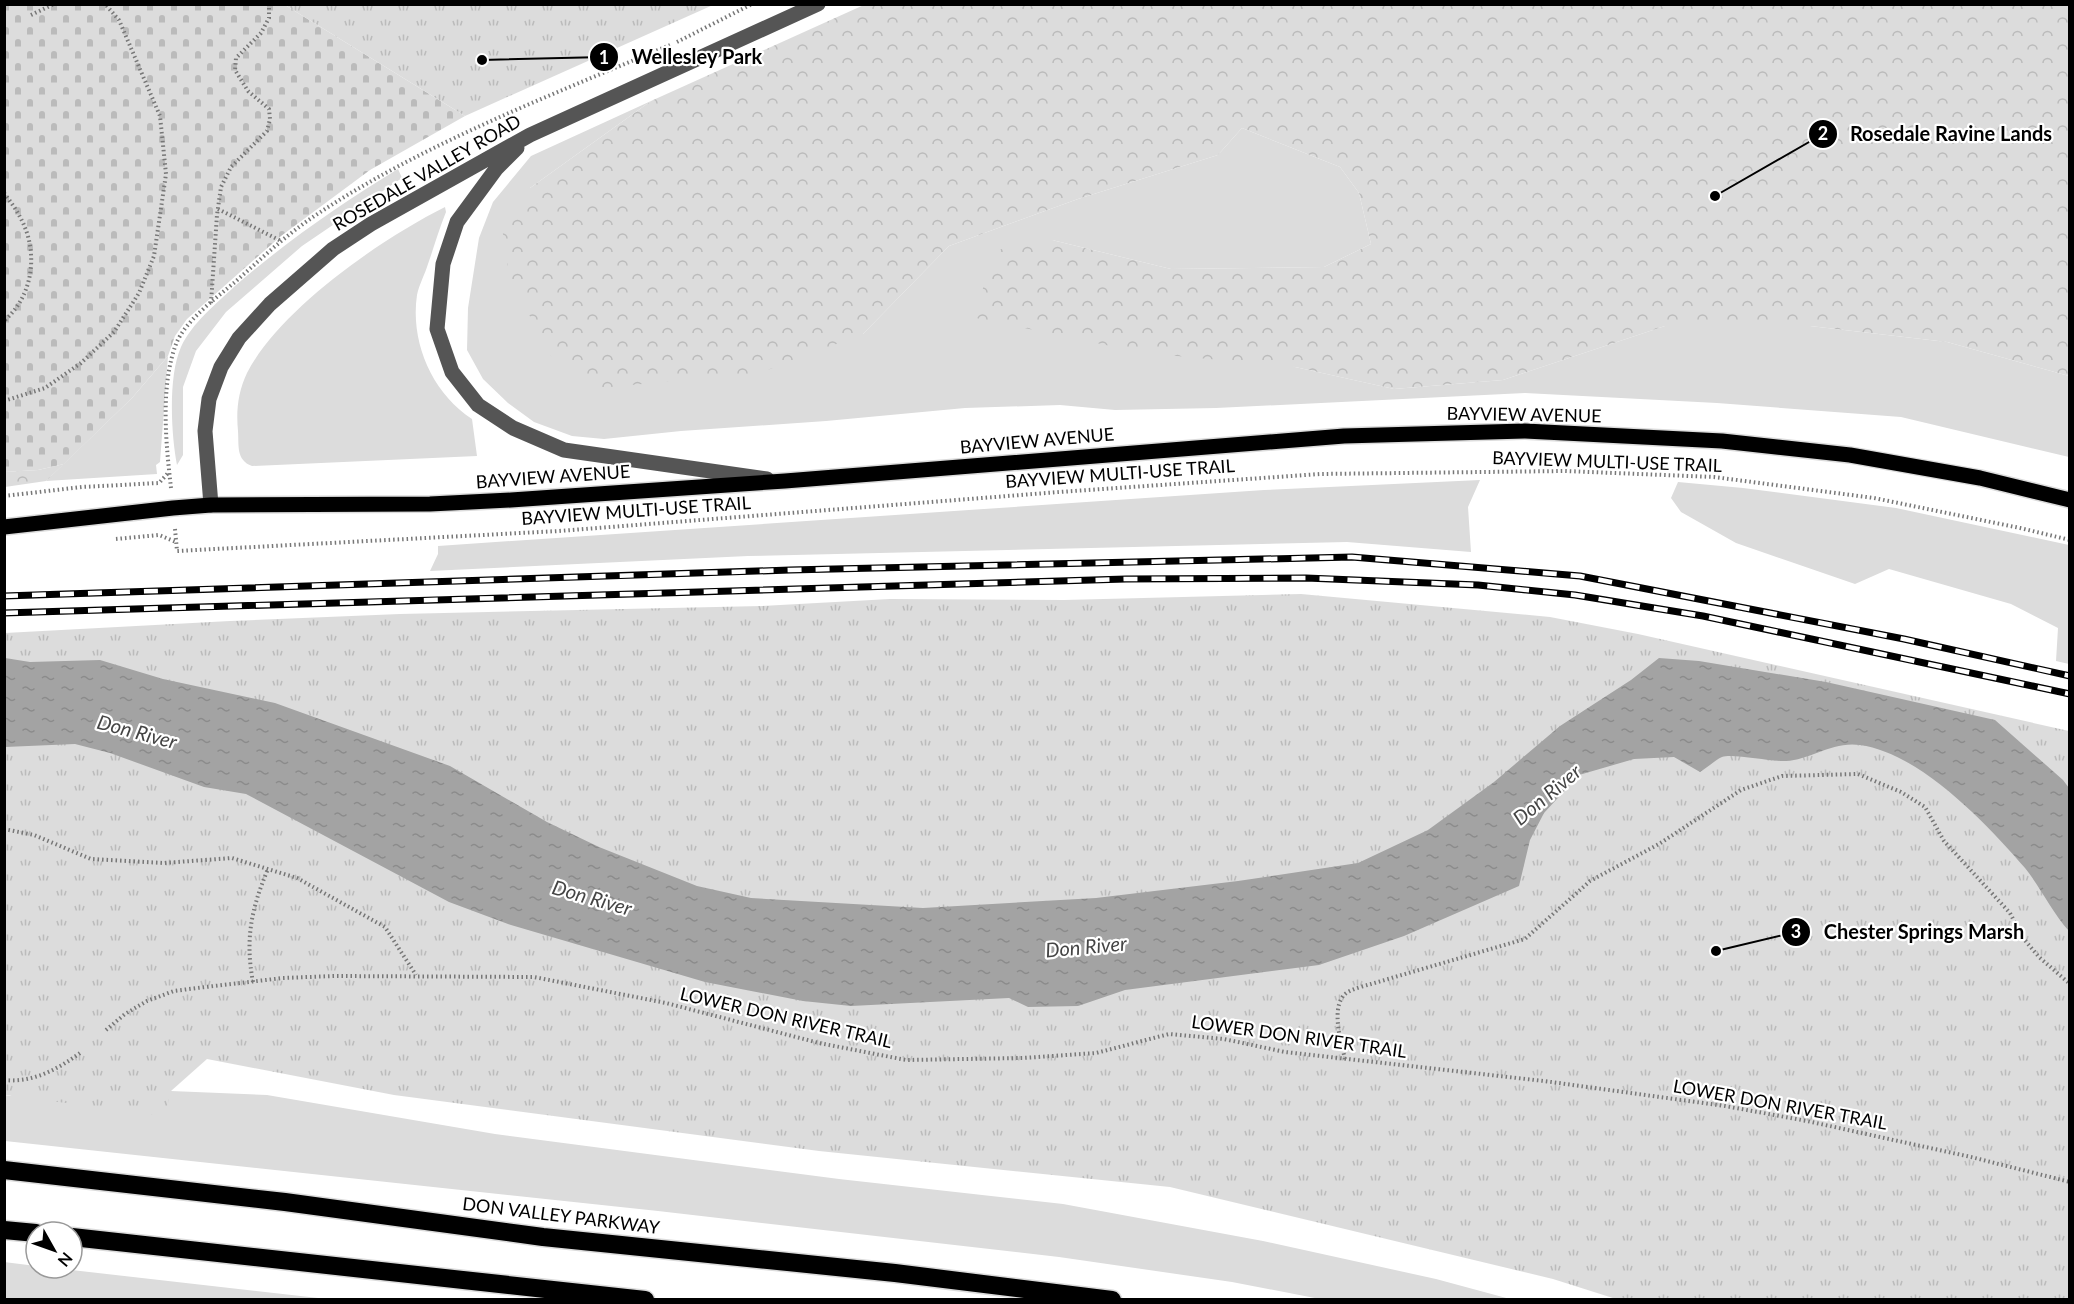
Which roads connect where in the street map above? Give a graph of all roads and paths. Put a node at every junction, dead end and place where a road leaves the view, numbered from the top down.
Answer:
1 (54, 4) edge
2 (105, 4) edge
3 (269, 4) edge
4 (752, 4) edge
5 (818, 4) edge
6 (31, 15) dead end
7 (530, 135) junction
8 (4, 193) edge
9 (218, 209) junction
10 (281, 241) junction
11 (211, 303) junction
12 (4, 321) edge
13 (4, 401) edge
14 (785, 481) junction
15 (4, 496) edge
16 (2070, 500) edge
17 (211, 505) junction
18 (4, 527) edge
19 (2070, 540) edge
20 (176, 543) dead end
21 (4, 829) edge
22 (268, 869) junction
23 (417, 976) junction
24 (253, 982) junction
25 (2070, 984) edge
26 (106, 1030) dead end
27 (80, 1053) dead end
28 (1345, 1059) junction
29 (4, 1080) edge
30 (4, 1170) edge
31 (2070, 1182) edge
32 (4, 1230) edge
33 (24, 1232) edge
34 (84, 1238) edge
35 (645, 1299) edge
36 (1112, 1299) edge

1 - 6 path
2 - 13 path
3 - 9 path
4 - 10 path
5 - 7 street, ROSEDALE VALLEY ROAD
7 - 14 street
7 - 17 street, ROSEDALE VALLEY ROAD
8 - 12 path
9 - 10 path
9 - 11 path
10 - 11 path
11 - 15 path
14 - 16 main road, BAYVIEW AVENUE
14 - 17 main road, BAYVIEW AVENUE
17 - 18 main road, BAYVIEW AVENUE
19 - 20 path, BAYVIEW MULTI-USE TRAIL
21 - 22 path
22 - 23 path
22 - 24 path
23 - 24 path, LOWER DON RIVER TRAIL
23 - 28 path, LOWER DON RIVER TRAIL
24 - 26 path, LOWER DON RIVER TRAIL
25 - 28 path
27 - 29 path
28 - 31 path, LOWER DON RIVER TRAIL
30 - 36 highway, DON VALLEY PARKWAY
32 - 33 highway
34 - 35 highway

